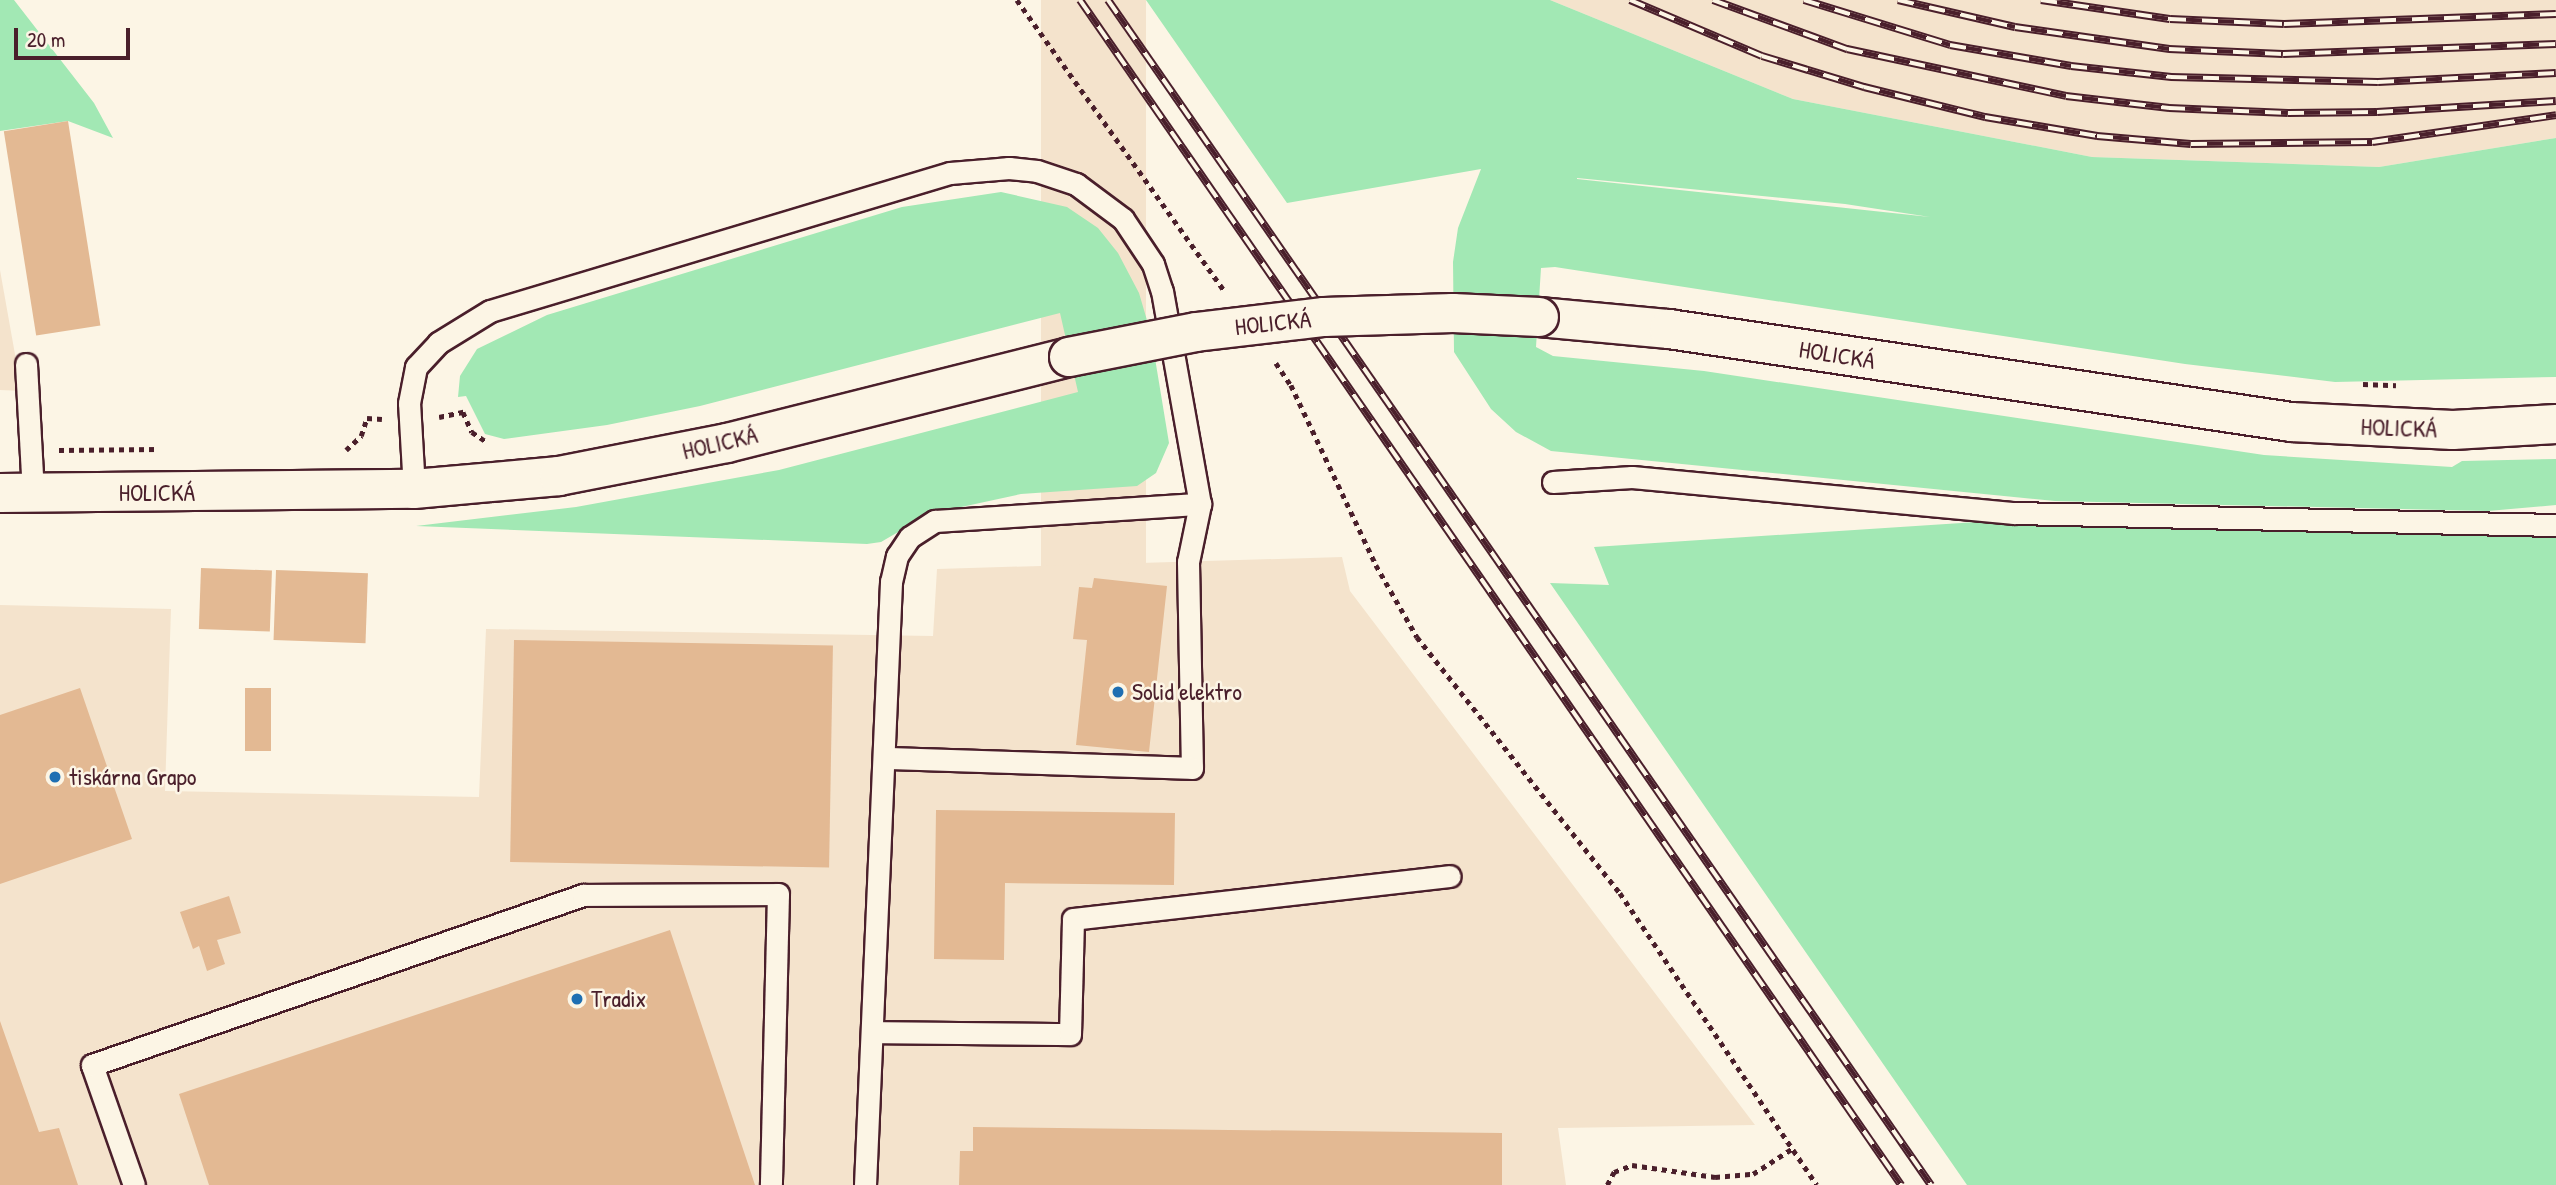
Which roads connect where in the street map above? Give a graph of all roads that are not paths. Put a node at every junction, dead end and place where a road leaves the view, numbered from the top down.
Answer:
1 (26, 364) dead end
2 (2556, 424) edge
3 (1553, 482) dead end
4 (414, 489) junction
5 (16, 494) edge
6 (1200, 504) junction
7 (2556, 525) edge
8 (884, 758) junction
9 (1450, 876) dead end
10 (872, 1032) junction
11 (134, 1185) edge
12 (771, 1185) edge
13 (865, 1185) edge

1 - 5 lane
2 - 4 street, HOLICKÁ, bridge
3 - 7 lane
4 - 5 street, HOLICKÁ
4 - 6 lane
6 - 8 lane
6 - 8 lane
8 - 10 lane
9 - 10 lane
10 - 13 lane
11 - 12 lane

